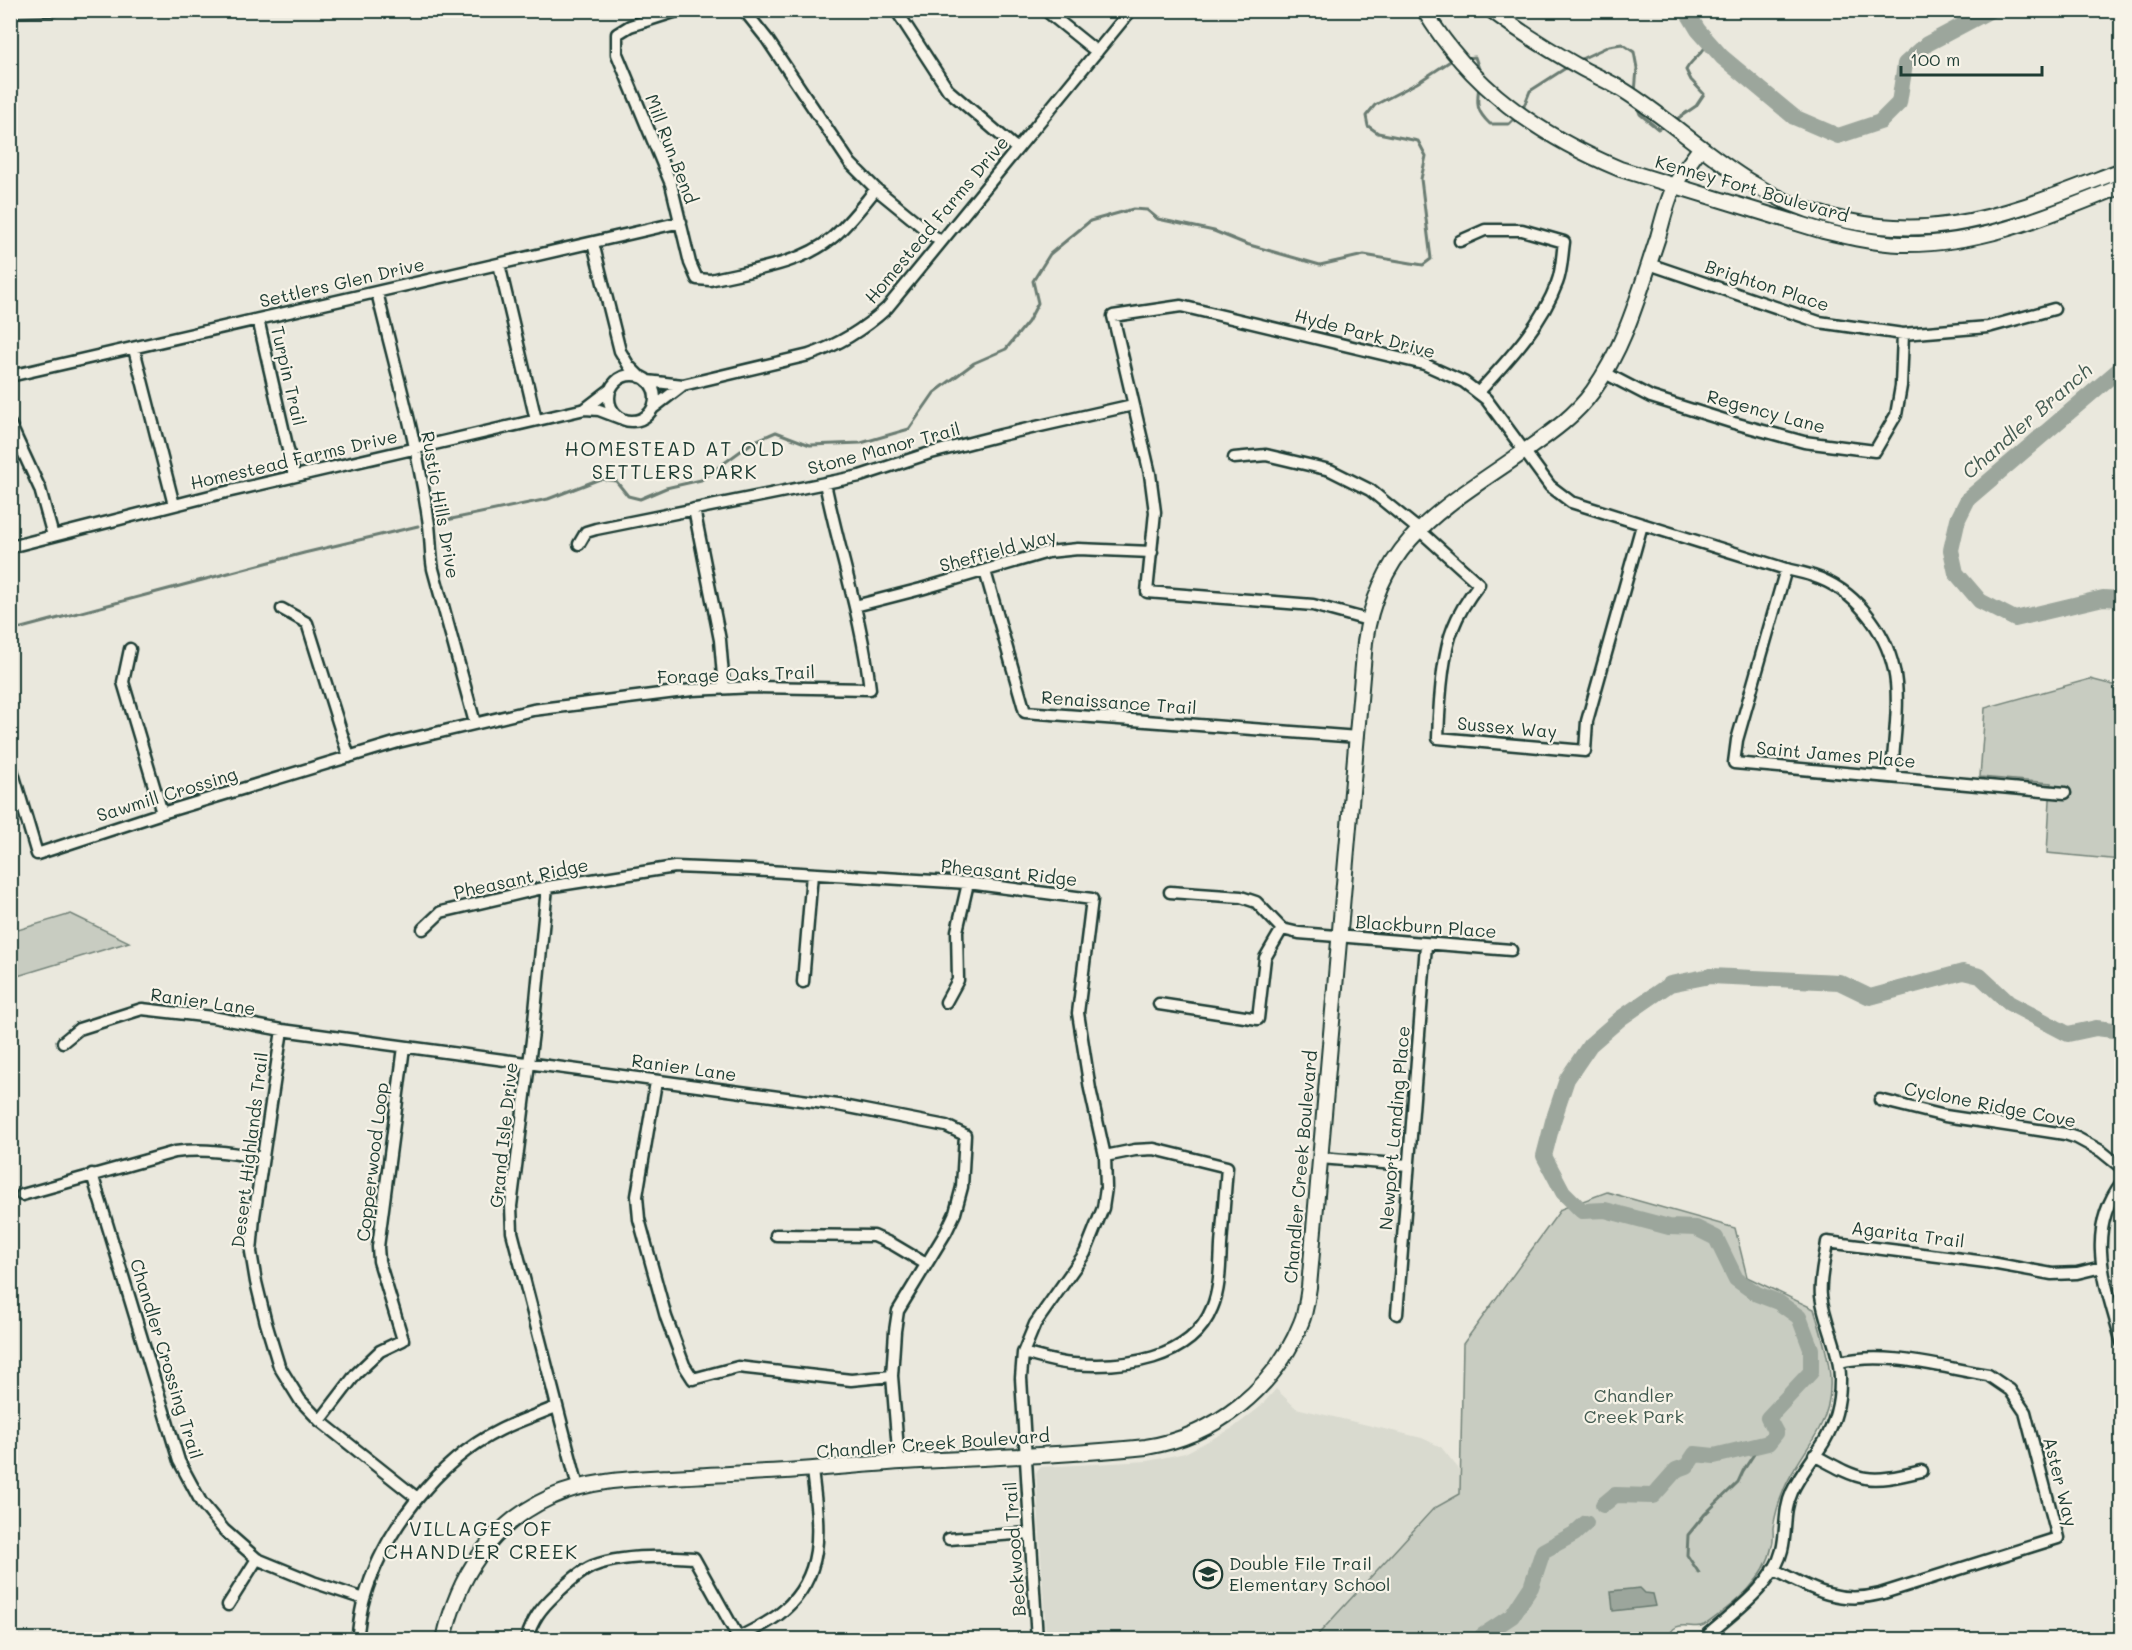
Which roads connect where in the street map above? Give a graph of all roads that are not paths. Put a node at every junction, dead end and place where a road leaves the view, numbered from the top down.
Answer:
1 (53, 10) edge
2 (680, 10) edge
3 (744, 10) edge
4 (896, 10) edge
5 (1045, 10) edge
6 (1131, 10) edge
7 (1424, 10) edge
8 (1491, 10) edge
9 (10, 11) edge
10 (1097, 52) junction
11 (1697, 144) junction
12 (1017, 149) junction
13 (2121, 170) edge
14 (1674, 186) junction
15 (2121, 186) edge
16 (876, 189) junction
17 (681, 222) junction
18 (1460, 241) dead end
19 (941, 242) junction
20 (593, 243) junction
21 (499, 264) junction
22 (1649, 264) junction
23 (377, 292) junction
24 (2054, 309) dead end
25 (258, 319) junction
26 (1903, 334) junction
27 (134, 349) junction
28 (620, 351) junction
29 (1605, 373) junction
30 (10, 376) edge
31 (644, 379) junction
32 (683, 385) junction
33 (612, 387) junction
34 (1478, 393) junction
35 (1133, 405) junction
36 (653, 408) junction
37 (585, 409) junction
38 (620, 418) junction
39 (536, 420) junction
40 (10, 424) edge
41 (415, 448) junction
42 (1524, 452) junction
43 (1234, 458) dead end
44 (294, 476) junction
45 (825, 483) junction
46 (174, 505) junction
47 (694, 509) junction
48 (1642, 525) junction
49 (1418, 529) junction
50 (53, 536) junction
51 (579, 544) dead end
52 (10, 547) edge
53 (1152, 552) junction
54 (1786, 569) junction
55 (985, 571) junction
56 (855, 606) junction
57 (282, 609) dead end
58 (1368, 620) junction
59 (130, 649) dead end
60 (724, 688) junction
61 (475, 723) junction
62 (1358, 737) junction
63 (398, 742) joint
64 (349, 757) junction
65 (10, 763) edge
66 (1892, 776) junction
67 (13, 778) edge
68 (2065, 793) dead end
69 (162, 813) junction
70 (812, 874) junction
71 (968, 883) junction
72 (547, 887) junction
73 (1170, 892) dead end
74 (423, 929) dead end
75 (1282, 929) junction
76 (1338, 937) junction
77 (1426, 945) junction
78 (1511, 950) dead end
79 (803, 982) dead end
80 (946, 1002) dead end
81 (1159, 1004) dead end
82 (282, 1030) junction
83 (63, 1042) dead end
84 (404, 1047) junction
85 (528, 1062) junction
86 (656, 1082) junction
87 (1880, 1100) dead end
88 (1105, 1156) junction
89 (263, 1158) junction
90 (1320, 1158) junction
91 (1408, 1165) junction
92 (2121, 1168) edge
93 (92, 1174) junction
94 (2121, 1182) edge
95 (22, 1196) dead end
96 (777, 1235) dead end
97 (926, 1264) junction
98 (2102, 1267) junction
99 (1397, 1314) dead end
100 (2121, 1343) edge
101 (1023, 1353) junction
102 (1839, 1362) junction
103 (892, 1376) junction
104 (556, 1407) junction
105 (320, 1421) junction
106 (1814, 1455) junction
107 (1026, 1456) junction
108 (899, 1462) junction
109 (812, 1470) junction
110 (1922, 1471) dead end
111 (578, 1487) junction
112 (417, 1498) junction
113 (1029, 1533) junction
114 (949, 1539) dead end
115 (256, 1559) junction
116 (1773, 1569) junction
117 (364, 1599) junction
118 (228, 1605) dead end
119 (737, 1638) edge
120 (357, 1640) edge
121 (444, 1640) edge
122 (526, 1640) edge
123 (1037, 1640) edge
124 (1713, 1640) edge

1 - 9 street
2 - 17 street, Mill Run Bend
3 - 16 street
4 - 12 street
5 - 10 street
6 - 10 street, Homestead Farms Drive
7 - 14 street, Kenney Fort Boulevard
8 - 11 street, Kenney Fort Boulevard
10 - 12 street, Homestead Farms Drive
11 - 13 street, Kenney Fort Boulevard
11 - 14 street, Chandler Creek Boulevard
12 - 19 street, Homestead Farms Drive
14 - 15 street, Kenney Fort Boulevard
14 - 22 street, Chandler Creek Boulevard
16 - 17 street, Mill Run Bend
16 - 19 street
17 - 20 street, Settlers Glen Drive
18 - 34 street
19 - 32 street, Homestead Farms Drive
20 - 21 street, Settlers Glen Drive
20 - 28 street
21 - 23 street, Settlers Glen Drive
21 - 39 street
22 - 26 street, Brighton Place
22 - 29 street, Chandler Creek Boulevard
23 - 25 street, Settlers Glen Drive
23 - 41 street, Rustic Hills Drive
24 - 26 street, Brighton Place
25 - 27 street, Settlers Glen Drive
25 - 44 street, Turpin Trail
26 - 29 street, Regency Lane
27 - 30 street, Settlers Glen Drive
27 - 46 street
28 - 31 street
28 - 33 street
29 - 42 street, Chandler Creek Boulevard
31 - 32 street, Homestead Farms Drive
31 - 33 street, Homestead Farms Drive
31 - 36 street
32 - 36 street, Homestead Farms Drive
33 - 37 street, Homestead Farms Drive
33 - 38 street
34 - 35 street, Hyde Park Drive
34 - 42 street, Hyde Park Drive
35 - 45 street, Stone Manor Trail
35 - 53 street, Hyde Park Drive
36 - 38 street, Homestead Farms Drive
37 - 38 street, Homestead Farms Drive
37 - 39 street, Homestead Farms Drive
39 - 41 street, Homestead Farms Drive
40 - 50 street
41 - 44 street, Homestead Farms Drive
41 - 61 street, Rustic Hills Drive
42 - 48 street, Hyde Park Drive
42 - 49 street, Chandler Creek Boulevard
43 - 49 street
44 - 46 street, Homestead Farms Drive
45 - 47 street, Stone Manor Trail
45 - 56 street, Forage Oaks Trail
46 - 50 street, Homestead Farms Drive
47 - 51 street, Stone Manor Trail
47 - 60 street
48 - 49 street, Sussex Way
48 - 54 street, Hyde Park Drive
49 - 58 street, Chandler Creek Boulevard
50 - 52 street, Homestead Farms Drive
53 - 55 street, Sheffield Way
53 - 58 street, Hyde Park Drive
54 - 66 street, Hyde Park Drive
54 - 66 street, Saint James Place
55 - 56 street, Sheffield Way
55 - 62 street, Renaissance Trail
56 - 60 street, Forage Oaks Trail
57 - 64 street
58 - 62 street, Chandler Creek Boulevard
59 - 69 street
60 - 61 street, Forage Oaks Trail
61 - 63 street, Forage Oaks Trail
62 - 76 street, Chandler Creek Boulevard
63 - 64 street, Sawmill Crossing
64 - 69 street, Sawmill Crossing
65 - 67 street, Sawmill Crossing
66 - 68 street, Saint James Place
67 - 69 street, Sawmill Crossing
70 - 71 street, Pheasant Ridge
70 - 72 street, Pheasant Ridge
70 - 79 street
71 - 80 street
71 - 88 street, Pheasant Ridge
72 - 74 street, Pheasant Ridge
72 - 85 street, Grand Isle Drive
73 - 75 street
75 - 76 street, Blackburn Place
75 - 81 street
76 - 77 street, Blackburn Place
76 - 90 street, Chandler Creek Boulevard
77 - 78 street, Blackburn Place
77 - 91 street, Newport Landing Place
82 - 83 street, Ranier Lane
82 - 84 street, Ranier Lane
82 - 89 street, Desert Highlands Trail
84 - 85 street, Ranier Lane
84 - 105 street, Copperwood Loop
85 - 86 street, Ranier Lane
85 - 104 street, Grand Isle Drive
86 - 97 street, Ranier Lane
86 - 103 street
87 - 92 street, Cyclone Ridge Cove
88 - 101 street, Pheasant Ridge
88 - 101 street
89 - 93 street
89 - 105 street, Desert Highlands Trail
90 - 91 street
90 - 107 street, Chandler Creek Boulevard
91 - 99 street, Newport Landing Place
93 - 95 street
93 - 115 street, Chandler Crossing Trail
94 - 98 street
96 - 97 street
97 - 103 street, Ranier Lane
98 - 100 street
98 - 102 street, Agarita Trail
101 - 107 street, Pheasant Ridge
102 - 106 street, Agarita Trail
102 - 116 street, Aster Way
103 - 108 street, Ranier Lane
104 - 111 street, Grand Isle Drive
104 - 112 street
105 - 112 street, Desert Highlands Trail
106 - 110 street
106 - 116 street, Agarita Trail
107 - 108 street, Chandler Creek Boulevard
107 - 113 street, Beckwood Trail
108 - 109 street, Chandler Creek Boulevard
109 - 111 street, Chandler Creek Boulevard
109 - 119 street
111 - 121 street, Chandler Creek Boulevard
112 - 117 street
113 - 114 street
113 - 123 street, Beckwood Trail
115 - 117 street, Chandler Crossing Trail
115 - 118 street
116 - 124 street, Agarita Trail
117 - 120 street
119 - 122 street

